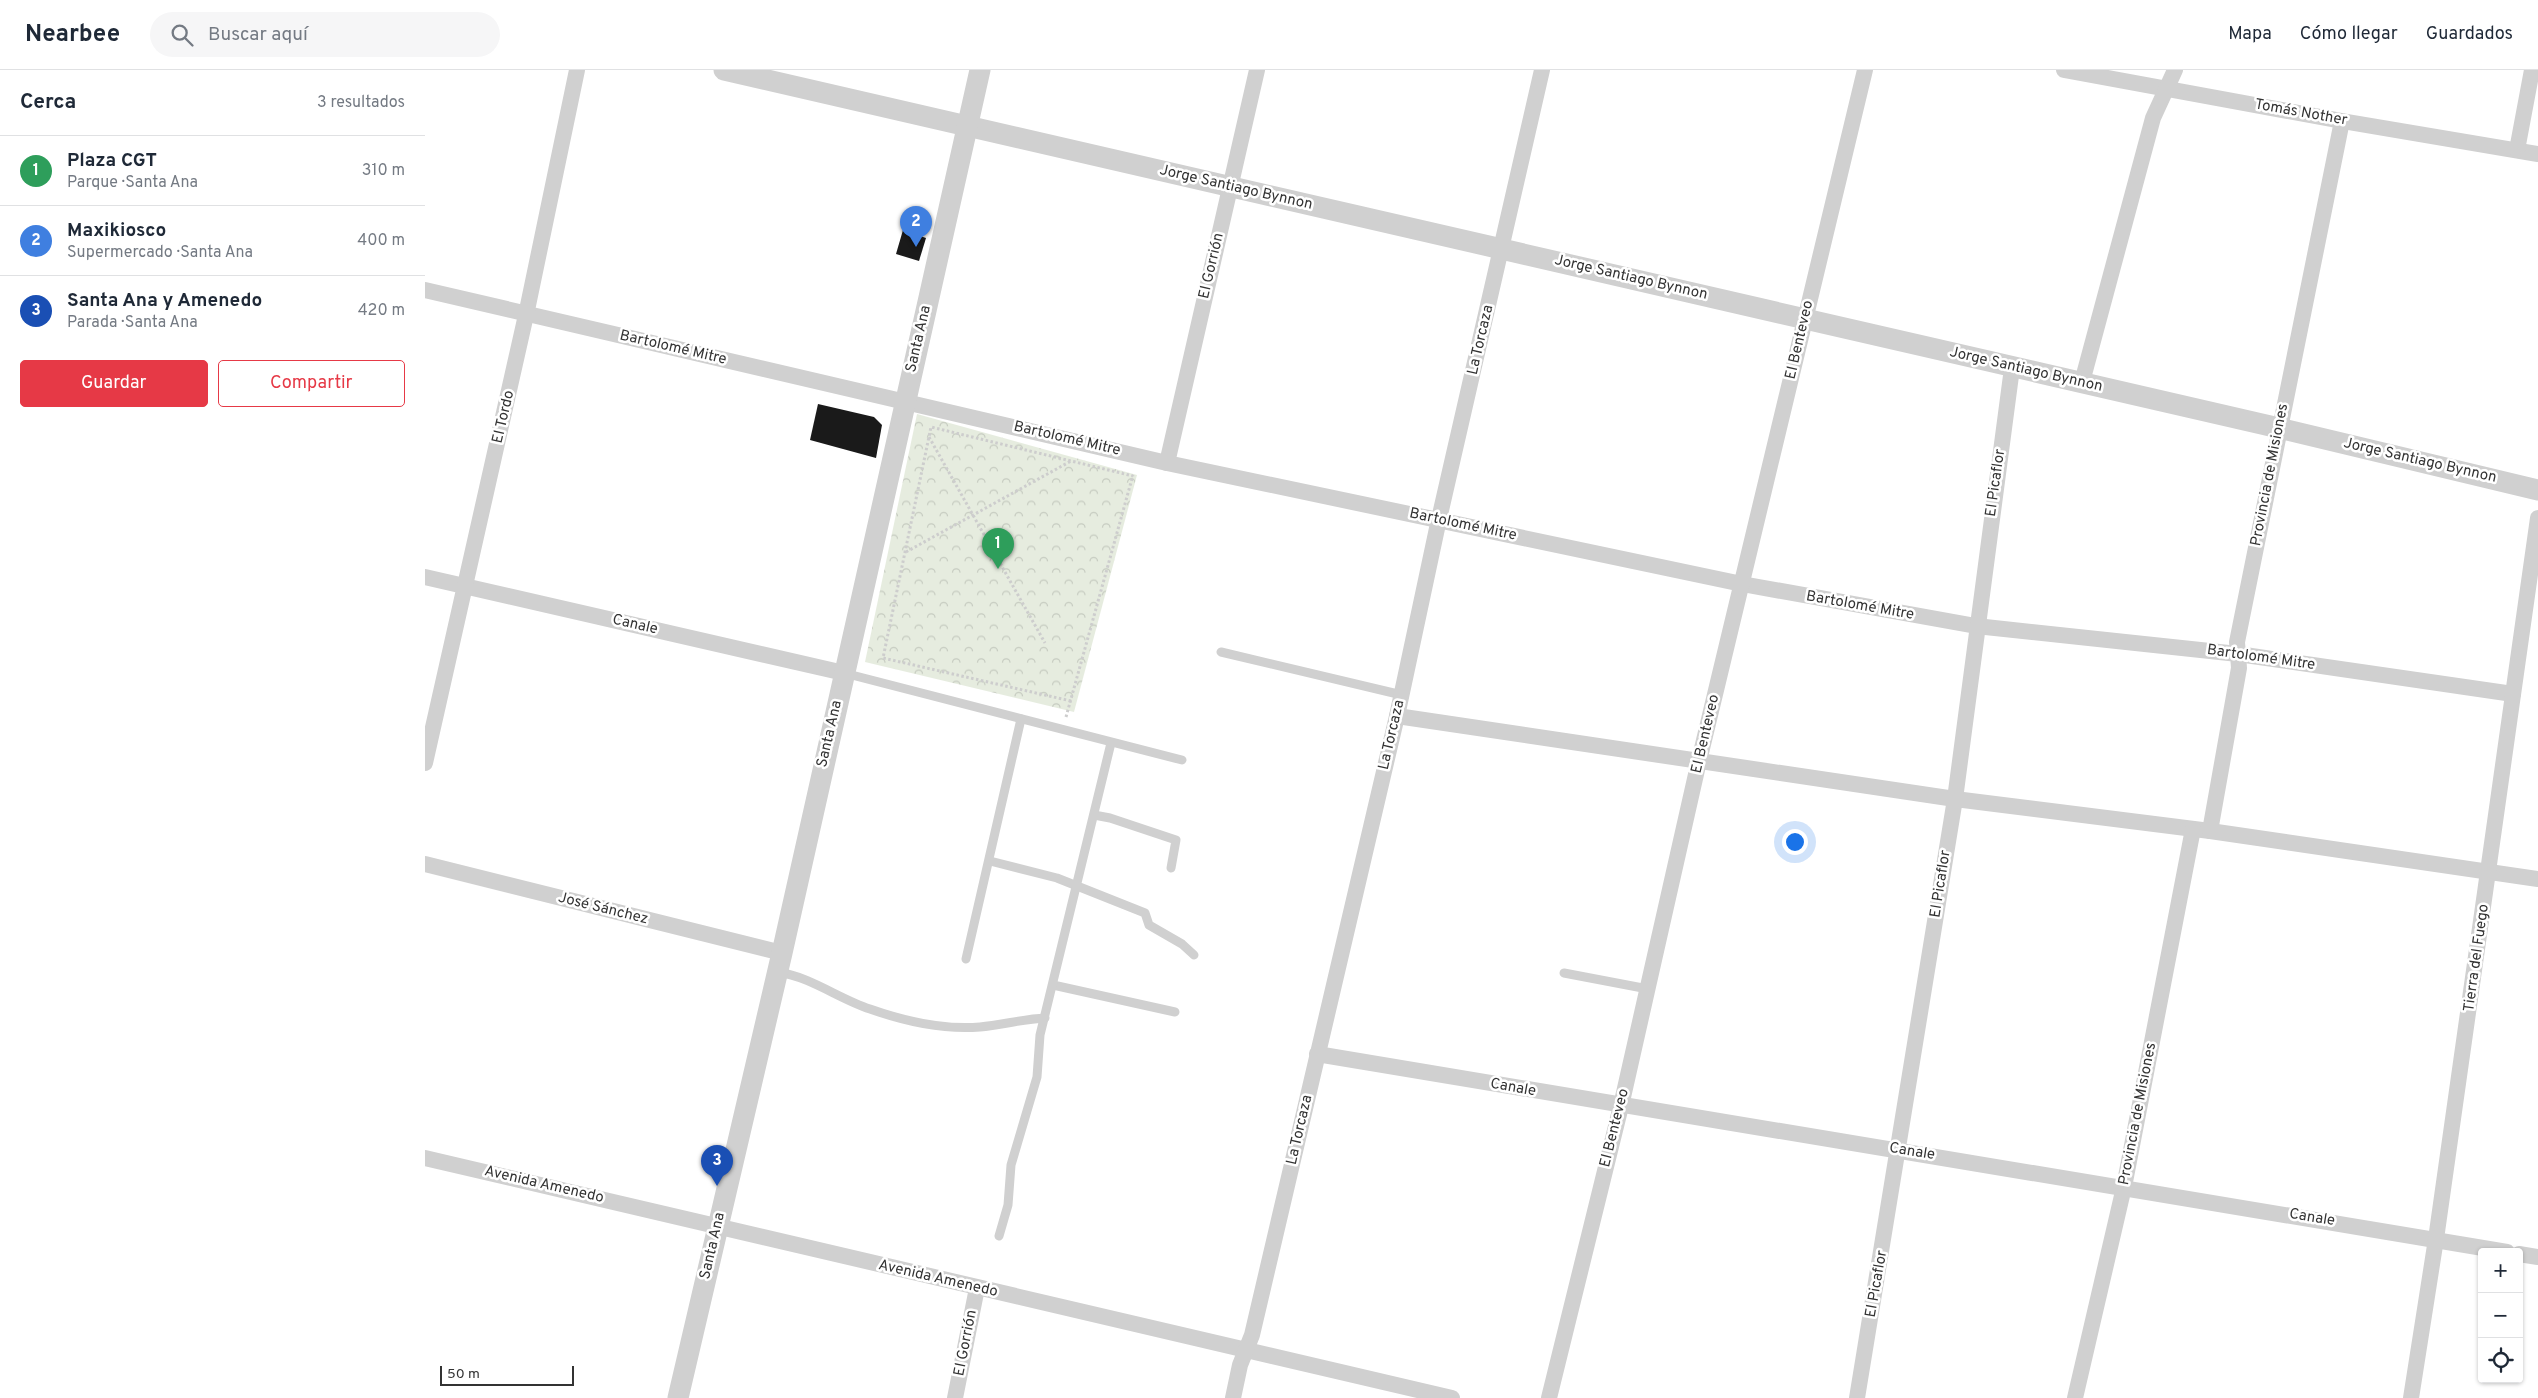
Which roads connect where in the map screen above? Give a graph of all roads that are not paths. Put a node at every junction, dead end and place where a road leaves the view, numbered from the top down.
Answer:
1 (577, 70) edge
2 (724, 70) edge
3 (979, 70) edge
4 (1257, 70) edge
5 (1542, 70) edge
6 (1865, 70) edge
7 (2064, 70) edge
8 (2175, 70) edge
9 (2532, 70) edge
10 (2167, 89) junction
11 (2342, 121) junction
12 (967, 127) junction
13 (2517, 150) junction
14 (2538, 154) edge
15 (1230, 187) junction
16 (1502, 249) junction
17 (425, 290) edge
18 (527, 314) junction
19 (1805, 318) junction
20 (2012, 368) junction
21 (2082, 382) junction
22 (905, 401) junction
23 (2279, 428) junction
24 (1167, 463) junction
25 (2538, 490) edge
26 (2538, 518) edge
27 (1439, 519) junction
28 (425, 577) edge
29 (1742, 584) junction
30 (466, 587) junction
31 (1976, 626) junction
32 (1221, 652) dead end
33 (2238, 654) junction
34 (844, 672) junction
35 (2513, 694) junction
36 (1402, 695) junction
37 (1397, 716) junction
38 (1021, 719) junction
39 (1111, 742) junction
40 (1182, 760) dead end
41 (1699, 761) junction
42 (425, 763) edge
43 (1955, 798) junction
44 (1094, 815) junction
45 (2193, 829) junction
46 (2210, 831) junction
47 (990, 861) junction
48 (425, 864) edge
49 (1171, 868) dead end
50 (2489, 871) junction
51 (2538, 879) edge
52 (1077, 886) junction
53 (1194, 955) dead end
54 (967, 959) dead end
55 (780, 963) junction
56 (1564, 973) dead end
57 (1053, 984) junction
58 (1648, 989) junction
59 (1175, 1012) dead end
60 (1045, 1018) junction
61 (1317, 1054) junction
62 (1621, 1106) junction
63 (1899, 1150) junction
64 (425, 1158) edge
65 (2124, 1187) junction
66 (717, 1226) junction
67 (999, 1236) dead end
68 (2436, 1239) junction
69 (2485, 1248) edge
70 (2523, 1255) edge
71 (2538, 1257) edge
72 (977, 1288) junction
73 (1247, 1350) junction
74 (678, 1398) edge
75 (955, 1398) edge
76 (1233, 1398) edge
77 (1451, 1398) edge
78 (1549, 1398) edge
79 (1857, 1398) edge
80 (2075, 1398) edge
81 (2411, 1398) edge

1 - 18 street, El Tordo
2 - 12 street, Jorge Santiago Bynnon
3 - 12 street, Santa Ana
4 - 15 street, El Gorrión
5 - 16 street, La Torcaza
6 - 19 street, El Benteveo
7 - 10 street, Tomás Nother
8 - 10 street
9 - 13 street
10 - 11 street, Tomás Nother
10 - 21 street
11 - 13 street, Tomás Nother
11 - 23 street, Provincia de Misiones
12 - 15 street, Jorge Santiago Bynnon
12 - 22 street, Santa Ana
13 - 14 street, Tomás Nother
15 - 16 street, Jorge Santiago Bynnon
15 - 24 street, El Gorrión
16 - 19 street, Jorge Santiago Bynnon
16 - 27 street, La Torcaza
17 - 18 street, Bartolomé Mitre
18 - 22 street, Bartolomé Mitre
18 - 30 street, El Tordo
19 - 20 street, Jorge Santiago Bynnon
19 - 29 street, El Benteveo
20 - 21 street, Jorge Santiago Bynnon
20 - 31 street, El Picaflor
21 - 23 street, Jorge Santiago Bynnon
22 - 24 street, Bartolomé Mitre
22 - 34 street, Santa Ana
23 - 25 street, Jorge Santiago Bynnon
23 - 33 street, Provincia de Misiones
24 - 27 street, Bartolomé Mitre
26 - 35 street, Tierra del Fuego
27 - 29 street, Bartolomé Mitre
27 - 36 street, La Torcaza
28 - 30 street, Canale
29 - 31 street, Bartolomé Mitre
29 - 41 street, El Benteveo
30 - 34 street, Canale
30 - 42 street, El Tordo
31 - 33 street, Bartolomé Mitre
31 - 43 street, El Picaflor
32 - 36 lane
33 - 35 street, Bartolomé Mitre
33 - 46 street, Provincia de Misiones
34 - 38 lane
34 - 55 street, Santa Ana
35 - 50 street, Tierra del Fuego
36 - 37 street, La Torcaza
37 - 41 street
37 - 61 street, La Torcaza
38 - 39 lane
38 - 47 lane
39 - 40 lane
39 - 44 lane
41 - 43 street
41 - 58 street, El Benteveo
43 - 45 street
43 - 63 street, El Picaflor
44 - 49 lane
44 - 52 lane
45 - 46 street
45 - 65 street, Provincia de Misiones
46 - 50 street
47 - 52 lane
47 - 54 lane
48 - 55 street, José Sánchez
50 - 51 street
50 - 68 street, Tierra del Fuego
52 - 53 lane
52 - 57 lane
55 - 60 lane
55 - 66 street, Santa Ana
56 - 58 lane
57 - 59 lane
57 - 60 lane
58 - 62 street, El Benteveo
60 - 67 lane
61 - 62 street, Canale
61 - 73 street, La Torcaza
62 - 63 street, Canale
62 - 78 street, El Benteveo
63 - 65 street, Canale
63 - 79 street, El Picaflor
64 - 66 street, Avenida Amenedo
65 - 68 street, Canale
65 - 80 street, Provincia de Misiones
66 - 72 street, Avenida Amenedo
66 - 74 street, Santa Ana
68 - 69 street, Canale
68 - 81 street, Tierra del Fuego
70 - 71 street
72 - 73 street, Avenida Amenedo
72 - 75 street, El Gorrión
73 - 76 street, La Torcaza
73 - 77 street, Avenida Amenedo

